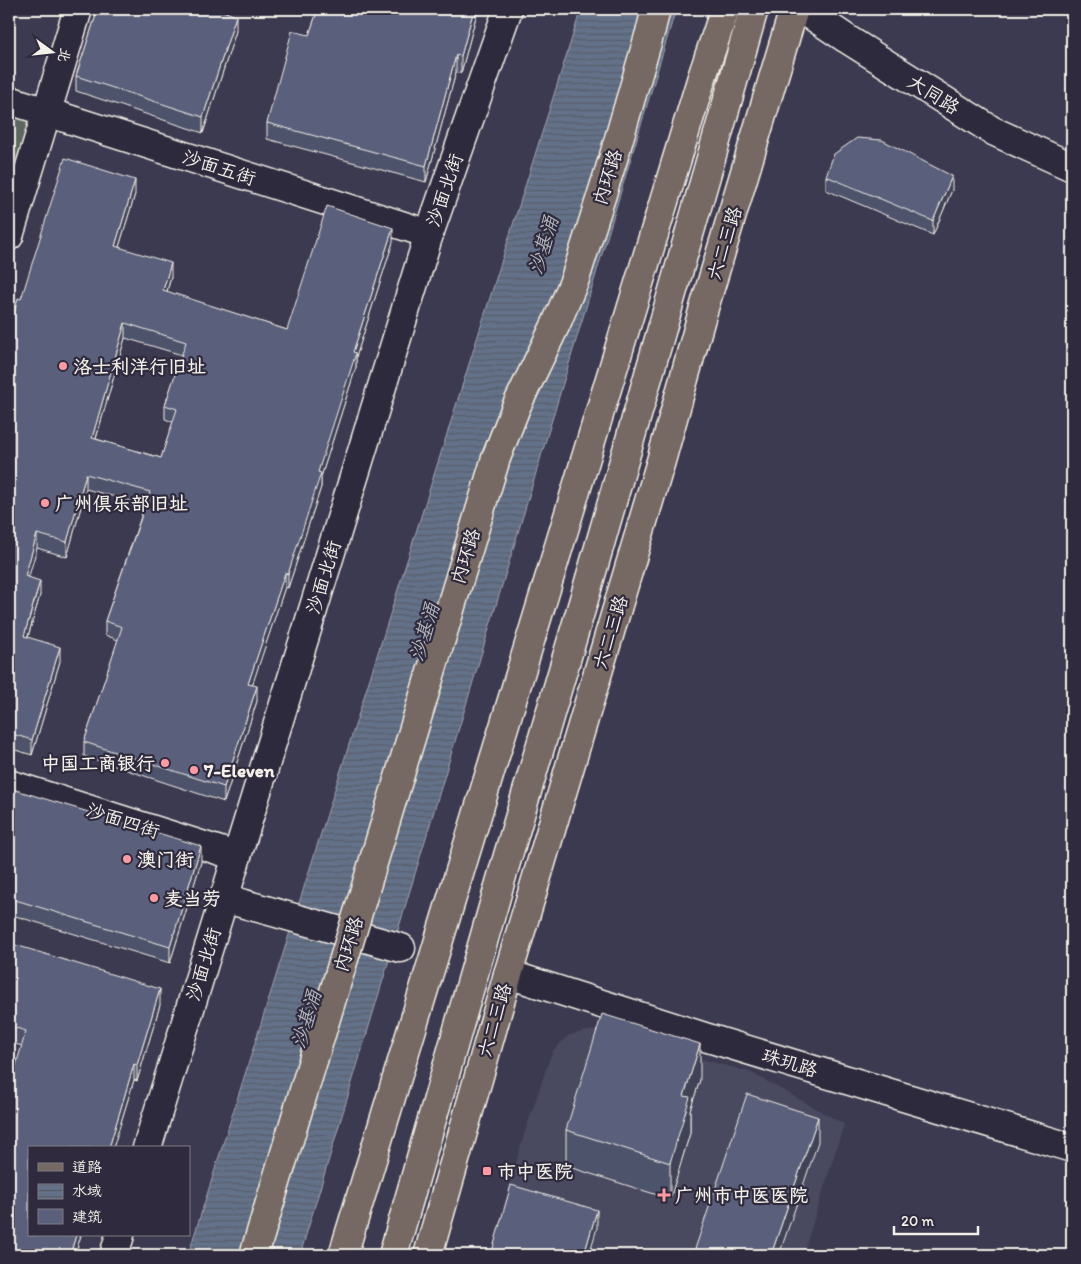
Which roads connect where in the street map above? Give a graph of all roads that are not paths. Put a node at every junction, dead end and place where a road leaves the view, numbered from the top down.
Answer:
1 (78, 9) edge
2 (508, 9) edge
3 (656, 9) edge
4 (725, 9) edge
5 (754, 9) edge
6 (794, 9) edge
7 (802, 9) edge
8 (9, 100) edge
9 (47, 112) junction
10 (1072, 167) edge
11 (428, 234) junction
12 (9, 236) edge
13 (9, 784) edge
14 (236, 856) junction
15 (223, 898) junction
16 (398, 948) dead end
17 (508, 974) junction
18 (148, 1146) edge
19 (1072, 1148) edge
20 (120, 1236) edge
21 (114, 1255) edge
22 (254, 1255) edge
23 (343, 1255) edge
24 (393, 1255) edge
25 (428, 1255) edge

1 - 9 street
2 - 11 street, 沙面北街
3 - 22 main road, 内环路, bridge
4 - 23 main road
5 - 24 main road, 六二三路
6 - 17 main road, 六二三路
7 - 10 street, 大同路
8 - 9 street, 沙面五街
9 - 11 street, 沙面五街
9 - 12 street
11 - 14 street, 沙面北街
13 - 14 street, 沙面四街
14 - 15 street, 沙面北街
15 - 16 street
15 - 18 street, 沙面北街
17 - 19 street, 珠玑路
17 - 25 main road, 六二三路
20 - 21 street

